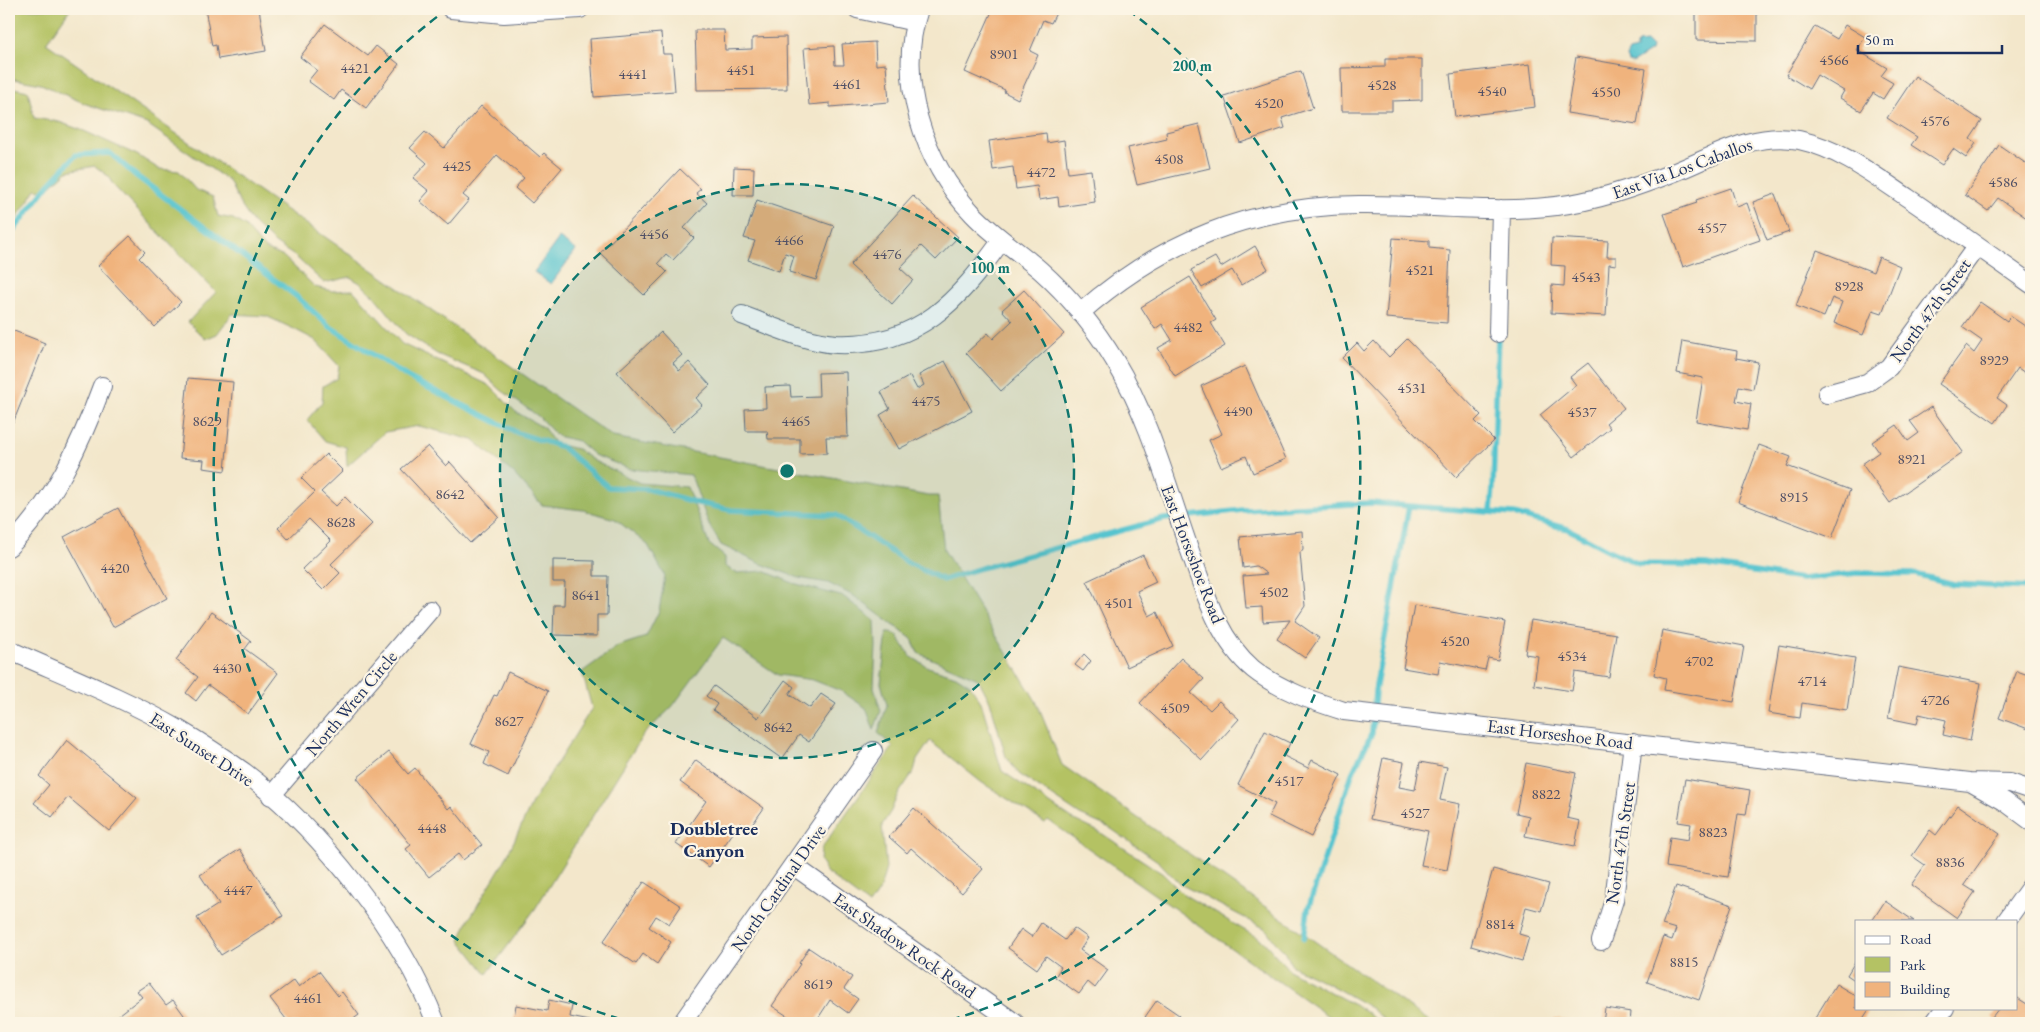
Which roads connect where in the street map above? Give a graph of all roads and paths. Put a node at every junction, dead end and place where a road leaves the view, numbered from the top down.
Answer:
1 (451, 9) edge
2 (580, 9) edge
3 (856, 9) edge
4 (917, 15) edge
5 (1501, 209) junction
6 (1002, 240) junction
7 (1977, 246) junction
8 (2031, 284) edge
9 (1080, 312) junction
10 (742, 315) dead end
11 (1498, 333) dead end
12 (102, 386) dead end
13 (1827, 394) dead end
14 (9, 547) edge
15 (430, 610) dead end
16 (9, 650) edge
17 (1633, 743) junction
18 (873, 751) dead end
19 (1970, 782) junction
20 (2031, 790) edge
21 (271, 796) junction
22 (2031, 821) edge
23 (794, 866) junction
24 (2031, 886) edge
25 (2007, 920) edge
26 (1601, 941) dead end
27 (1944, 1010) edge
28 (436, 1023) edge
29 (682, 1023) edge
30 (1015, 1023) edge
31 (1934, 1023) edge

1 - 2 street
3 - 4 street, East Horseshoe Road
4 - 6 street, East Horseshoe Road
5 - 7 street, East Via Los Caballos
5 - 9 street, East Via Los Caballos
5 - 11 street
6 - 9 street, East Horseshoe Road
6 - 10 street
7 - 8 street, East Via Los Caballos
7 - 13 street, North 47th Street
9 - 17 street, East Horseshoe Road
12 - 14 street
15 - 21 street, North Wren Circle
16 - 21 street, East Sunset Drive
17 - 19 street, East Horseshoe Road
17 - 26 street, North 47th Street
18 - 23 street, North Cardinal Drive
19 - 20 street, East Horseshoe Road
19 - 22 street, East Horseshoe Road
21 - 28 street, East Sunset Drive
23 - 29 street, North Cardinal Drive
23 - 30 street, East Shadow Rock Road
24 - 25 street
27 - 31 street

